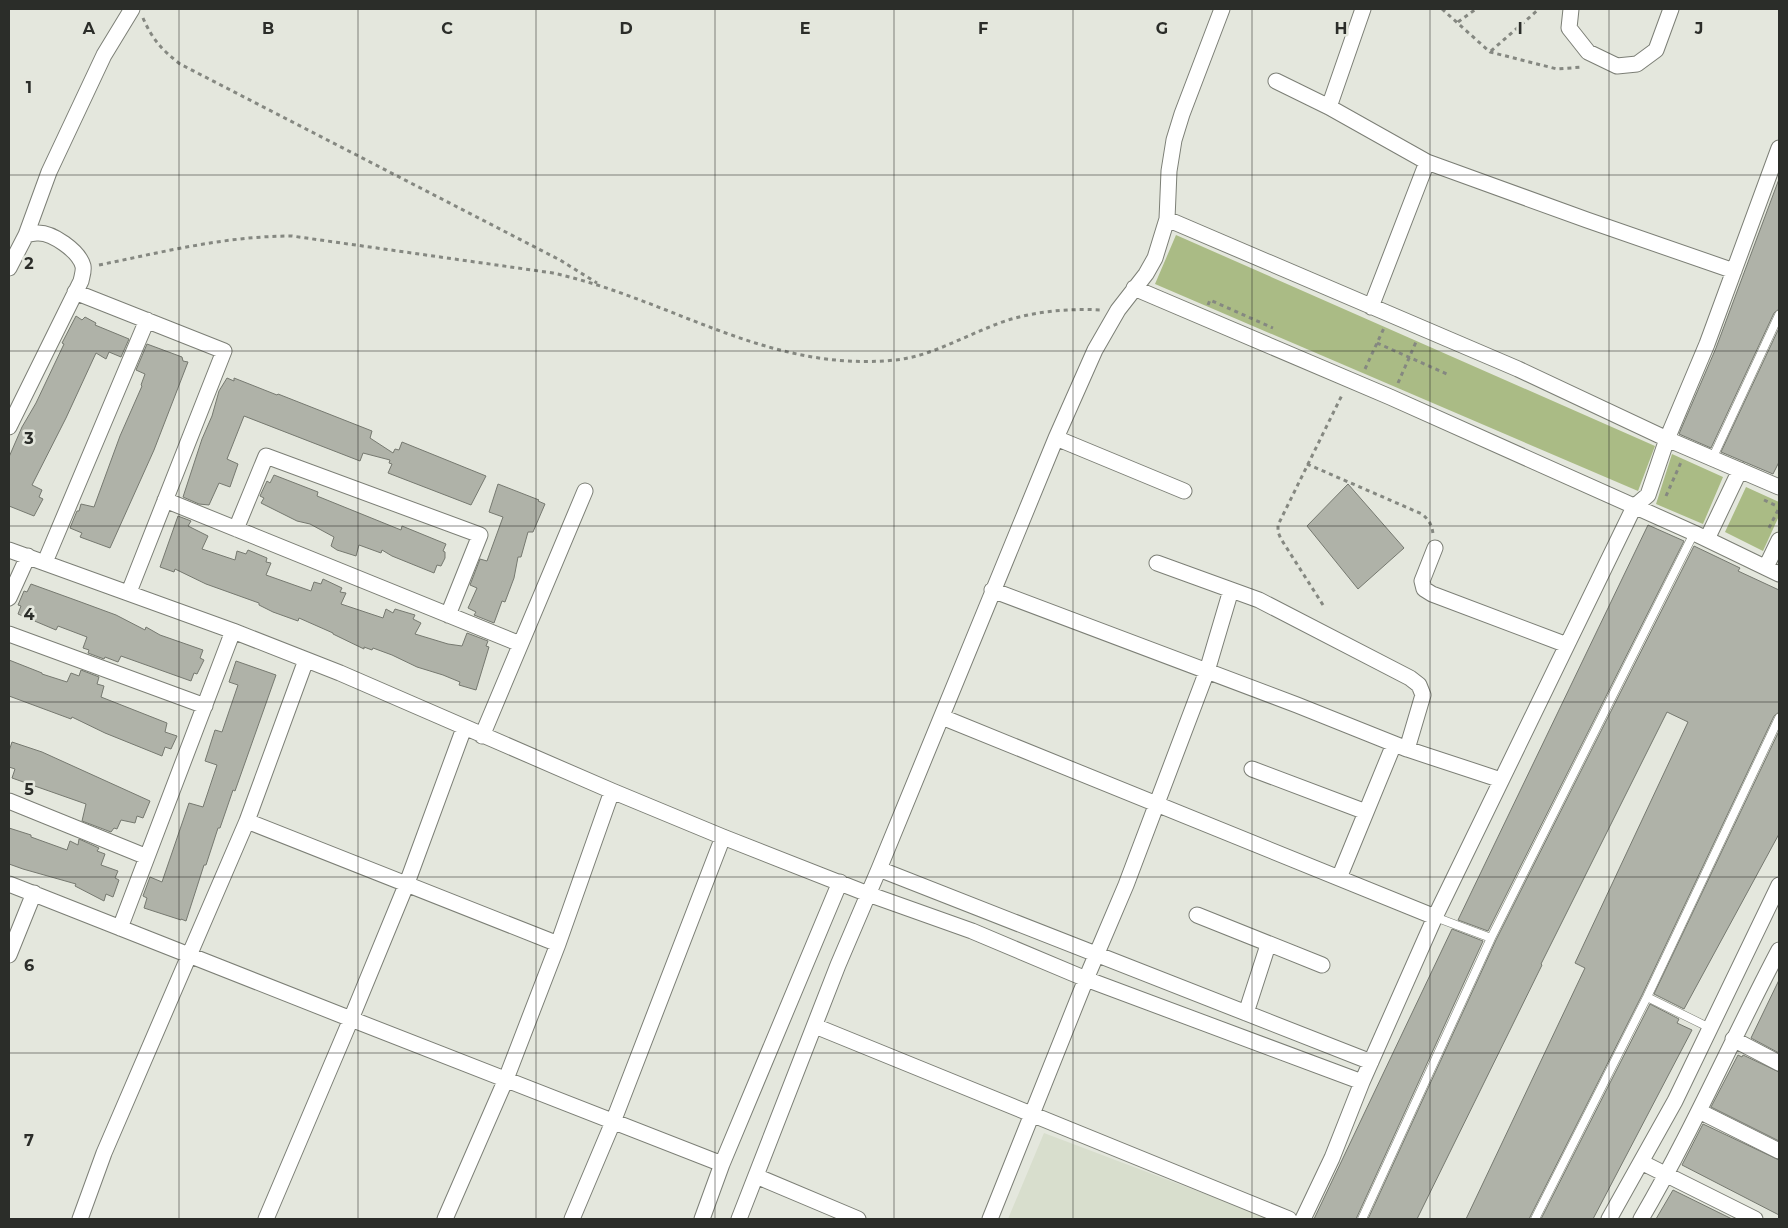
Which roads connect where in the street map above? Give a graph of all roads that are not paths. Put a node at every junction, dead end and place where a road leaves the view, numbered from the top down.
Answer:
1 (1222, 9) edge
2 (1364, 9) edge
3 (1571, 9) edge
4 (1671, 9) edge
5 (137, 12) edge
6 (1276, 81) dead end
7 (1329, 107) junction
8 (1779, 148) edge
9 (1426, 162) junction
10 (1166, 219) junction
11 (26, 235) junction
12 (9, 268) edge
13 (1734, 271) junction
14 (1134, 288) junction
15 (75, 292) junction
16 (1371, 307) junction
17 (1779, 315) edge
18 (147, 320) junction
19 (9, 426) edge
20 (1056, 438) junction
21 (1667, 439) junction
22 (1712, 459) junction
23 (1740, 470) junction
24 (1779, 487) edge
25 (585, 491) dead end
26 (1184, 491) dead end
27 (165, 500) junction
28 (1634, 507) junction
29 (236, 529) junction
30 (1700, 536) junction
31 (1779, 540) edge
32 (1435, 548) road end
33 (9, 550) edge
34 (28, 556) junction
35 (45, 562) junction
36 (1156, 564) dead end
37 (1773, 570) edge
38 (992, 590) junction
39 (1231, 590) junction
40 (129, 592) junction
41 (9, 598) edge
42 (448, 615) junction
43 (233, 631) junction
44 (9, 634) edge
45 (520, 644) junction
46 (1567, 645) junction
47 (306, 660) junction
48 (1207, 671) junction
49 (205, 706) junction
50 (942, 716) junction
51 (1779, 718) edge
52 (464, 728) junction
53 (482, 736) junction
54 (1401, 747) junction
55 (1252, 769) dead end
56 (1501, 780) junction
57 (612, 791) junction
58 (9, 801) edge
59 (1156, 804) junction
60 (1366, 812) junction
61 (248, 821) junction
62 (722, 837) junction
63 (147, 857) junction
64 (879, 868) junction
65 (1339, 878) junction
66 (840, 882) junction
67 (407, 883) junction
68 (9, 884) edge
69 (1778, 889) edge
70 (34, 893) junction
71 (868, 894) junction
72 (1197, 915) dead end
73 (1435, 918) junction
74 (120, 928) junction
75 (1491, 938) junction
76 (558, 944) junction
77 (1268, 945) junction
78 (1779, 950) edge
79 (9, 954) edge
80 (1098, 954) junction
81 (189, 955) junction
82 (1322, 965) dead end
83 (1774, 974) edge
84 (1086, 979) junction
85 (1646, 997) junction
86 (1246, 1013) junction
87 (351, 1020) junction
88 (816, 1026) junction
89 (1710, 1028) junction
90 (1733, 1039) junction
91 (1371, 1062) junction
92 (1779, 1063) edge
93 (506, 1079) junction
94 (1362, 1082) junction
95 (1699, 1111) junction
96 (1032, 1114) junction
97 (613, 1122) junction
98 (1779, 1150) edge
99 (1640, 1162) junction
100 (722, 1164) junction
101 (756, 1176) junction
102 (1666, 1176) junction
103 (1738, 1216) edge
104 (80, 1219) edge
105 (266, 1219) edge
106 (445, 1219) edge
107 (572, 1219) edge
108 (702, 1219) edge
109 (739, 1219) edge
110 (858, 1219) edge
111 (990, 1219) edge
112 (1289, 1219) edge
113 (1303, 1219) edge
114 (1362, 1219) edge
115 (1535, 1219) edge
116 (1609, 1219) edge
117 (1640, 1219) edge
118 (1755, 1219) edge

1 - 10 street
2 - 7 street
3 - 4 street
5 - 11 street
6 - 7 street
7 - 9 street
8 - 13 street
9 - 13 street
9 - 16 street
10 - 14 street
10 - 16 street
11 - 12 street
11 - 15 street
13 - 21 street
14 - 20 street
14 - 28 street
15 - 18 street
15 - 19 street
16 - 21 street
17 - 22 lane
18 - 27 street
18 - 35 street
20 - 26 street
20 - 38 street
21 - 22 street
21 - 28 street
22 - 23 street
23 - 24 street
23 - 30 street
25 - 45 street
27 - 29 street
27 - 40 street
28 - 30 street
28 - 46 street
29 - 42 street
29 - 42 street
30 - 37 street
30 - 75 lane
31 - 37 street
32 - 46 street
33 - 34 street
34 - 35 street
34 - 41 street
35 - 40 street
36 - 39 street
38 - 48 street
38 - 50 street
39 - 48 street
39 - 54 street
40 - 43 street
42 - 45 street
43 - 47 street
43 - 49 street
44 - 49 street
45 - 53 street
46 - 56 street
47 - 52 street
47 - 61 street
48 - 54 street
48 - 59 street
49 - 63 street
50 - 59 street
50 - 64 street
51 - 85 lane
52 - 53 street
52 - 67 street
53 - 57 street
54 - 56 street
54 - 60 street
55 - 60 street
56 - 73 street
57 - 62 street
57 - 76 street
58 - 63 street
59 - 65 street
59 - 80 street
60 - 65 street
61 - 67 street
61 - 81 street
62 - 66 street
62 - 97 street
63 - 74 street
64 - 71 street
64 - 80 street
65 - 73 street
66 - 71 street
66 - 100 street
67 - 76 street
67 - 87 street
68 - 70 street
69 - 89 street
70 - 74 street
70 - 79 street
71 - 84 street
71 - 88 street
72 - 77 street
73 - 75 lane
73 - 91 street
74 - 81 street
75 - 114 lane
76 - 93 street
77 - 82 street
77 - 86 street
78 - 83 street
80 - 84 street
80 - 86 street
81 - 87 street
81 - 104 street
83 - 90 street
84 - 94 street
84 - 96 street
85 - 89 lane
85 - 115 lane
86 - 91 street
87 - 93 street
87 - 105 street
88 - 96 street
88 - 101 street
89 - 99 street
90 - 92 street
90 - 95 street
91 - 94 street
93 - 97 street
93 - 106 street
94 - 113 street
95 - 98 street
95 - 102 street
96 - 111 street
96 - 112 street
97 - 100 street
97 - 107 street
99 - 102 street
99 - 116 street
100 - 108 street
101 - 109 street
101 - 110 street
102 - 103 street
102 - 117 street
103 - 118 street

